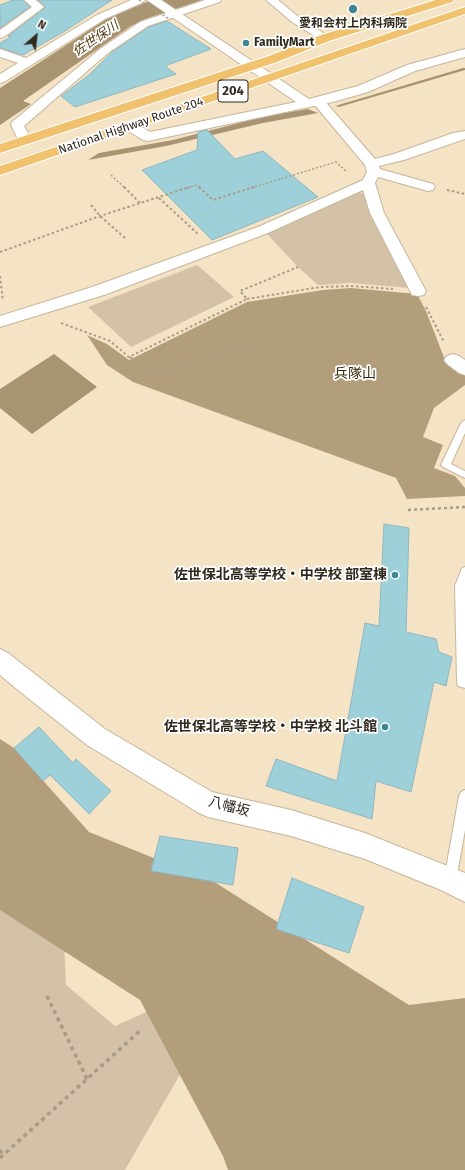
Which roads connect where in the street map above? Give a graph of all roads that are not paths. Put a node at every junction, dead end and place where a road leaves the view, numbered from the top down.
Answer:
1 (29, 0) edge
2 (140, 0) edge
3 (153, 0) edge
4 (216, 0) edge
5 (271, 0) edge
6 (448, 0) edge
7 (465, 10) edge
8 (172, 16) junction
9 (0, 35) edge
10 (325, 38) junction
11 (0, 53) edge
12 (465, 53) edge
13 (27, 62) junction
14 (251, 66) junction
15 (71, 78) junction
16 (0, 79) edge
17 (269, 79) junction
18 (29, 102) dead end
19 (312, 102) junction
20 (130, 126) junction
21 (465, 135) edge
22 (25, 140) junction
23 (0, 149) edge
24 (0, 171) edge
25 (371, 173) junction
26 (428, 187) dead end
27 (418, 291) road end
28 (1, 322) edge
29 (465, 423) edge
30 (465, 475) edge
31 (465, 571) edge
32 (0, 660) edge
33 (465, 683) edge
34 (465, 796) edge
35 (457, 884) edge

1 - 9 street
2 - 13 street
3 - 8 street
4 - 8 street
5 - 10 street
6 - 10 highway, National Highway Route 204 / 204
7 - 17 highway, National Highway Route 204 / 204
8 - 14 street
8 - 15 street
10 - 14 highway, National Highway Route 204 / 204
11 - 13 street
12 - 19 street
13 - 16 street
14 - 17 street
14 - 22 highway, National Highway Route 204 / 204
15 - 18 street
15 - 22 street
17 - 19 street
17 - 20 highway, National Highway Route 204 / 204
19 - 20 street
19 - 25 street
20 - 24 highway, National Highway Route 204 / 204
21 - 25 street
22 - 23 highway, National Highway Route 204 / 204
25 - 26 street
25 - 27 street
25 - 28 street
29 - 30 lane
31 - 33 lane
32 - 35 street, 八幡坂
34 - 35 lane

